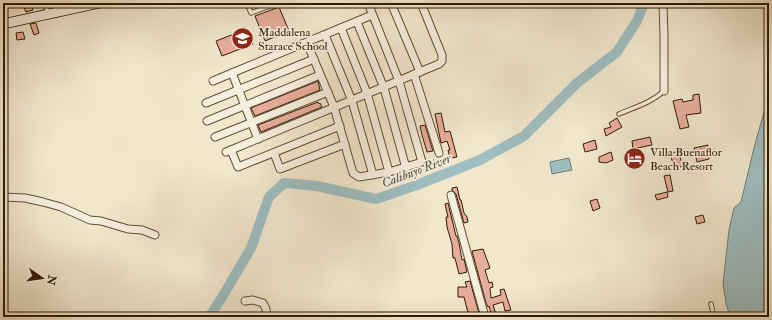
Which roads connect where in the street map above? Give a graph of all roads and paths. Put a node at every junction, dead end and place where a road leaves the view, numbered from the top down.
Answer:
1 (47, 3) edge
2 (99, 3) edge
3 (247, 3) edge
4 (277, 3) edge
5 (368, 3) edge
6 (391, 3) edge
7 (421, 3) edge
8 (663, 3) edge
9 (47, 14) junction
10 (372, 15) junction
11 (357, 22) junction
12 (3, 24) edge
13 (341, 28) junction
14 (325, 35) junction
15 (307, 43) junction
16 (314, 59) junction
17 (232, 73) junction
18 (417, 73) junction
19 (320, 75) junction
20 (213, 81) dead end
21 (399, 81) junction
22 (384, 88) junction
23 (238, 89) junction
24 (664, 91) joint
25 (328, 92) junction
26 (367, 93) junction
27 (352, 101) junction
28 (206, 103) dead end
29 (245, 106) junction
30 (334, 107) junction
31 (619, 114) dead end
32 (207, 120) dead end
33 (251, 122) junction
34 (340, 126) junction
35 (215, 137) dead end
36 (258, 139) junction
37 (345, 144) junction
38 (274, 153) junction
39 (439, 153) dead end
40 (406, 168) junction
41 (389, 172) junction
42 (373, 175) junction
43 (451, 196) dead end
44 (3, 197) edge
45 (156, 235) dead end
46 (245, 301) dead end
47 (711, 304) dead end
48 (267, 317) edge
49 (485, 317) edge
50 (714, 317) edge

1 - 9 lane
2 - 9 street
3 - 4 lane
5 - 10 street
6 - 18 street
7 - 18 street
8 - 24 street
9 - 12 street
10 - 11 street
10 - 21 street
11 - 13 street
11 - 22 street
13 - 14 street
13 - 26 street
14 - 15 street
14 - 27 street
15 - 16 street
15 - 17 street
16 - 19 street
16 - 23 street
17 - 20 street
17 - 23 street
18 - 21 street
18 - 39 street
19 - 25 street
19 - 29 street
21 - 22 street
21 - 40 street
22 - 26 street
22 - 40 street
23 - 28 street
23 - 29 street
24 - 31 lane
25 - 30 street
25 - 33 street
26 - 27 street
26 - 41 street
27 - 30 street
27 - 42 street
29 - 32 street
29 - 33 street
30 - 34 street
30 - 36 street
33 - 35 street
33 - 36 street
34 - 37 street
34 - 38 street
36 - 38 street
37 - 38 street
37 - 42 street
40 - 41 street
41 - 42 street
43 - 49 street
44 - 45 street
46 - 48 street
47 - 50 lane

